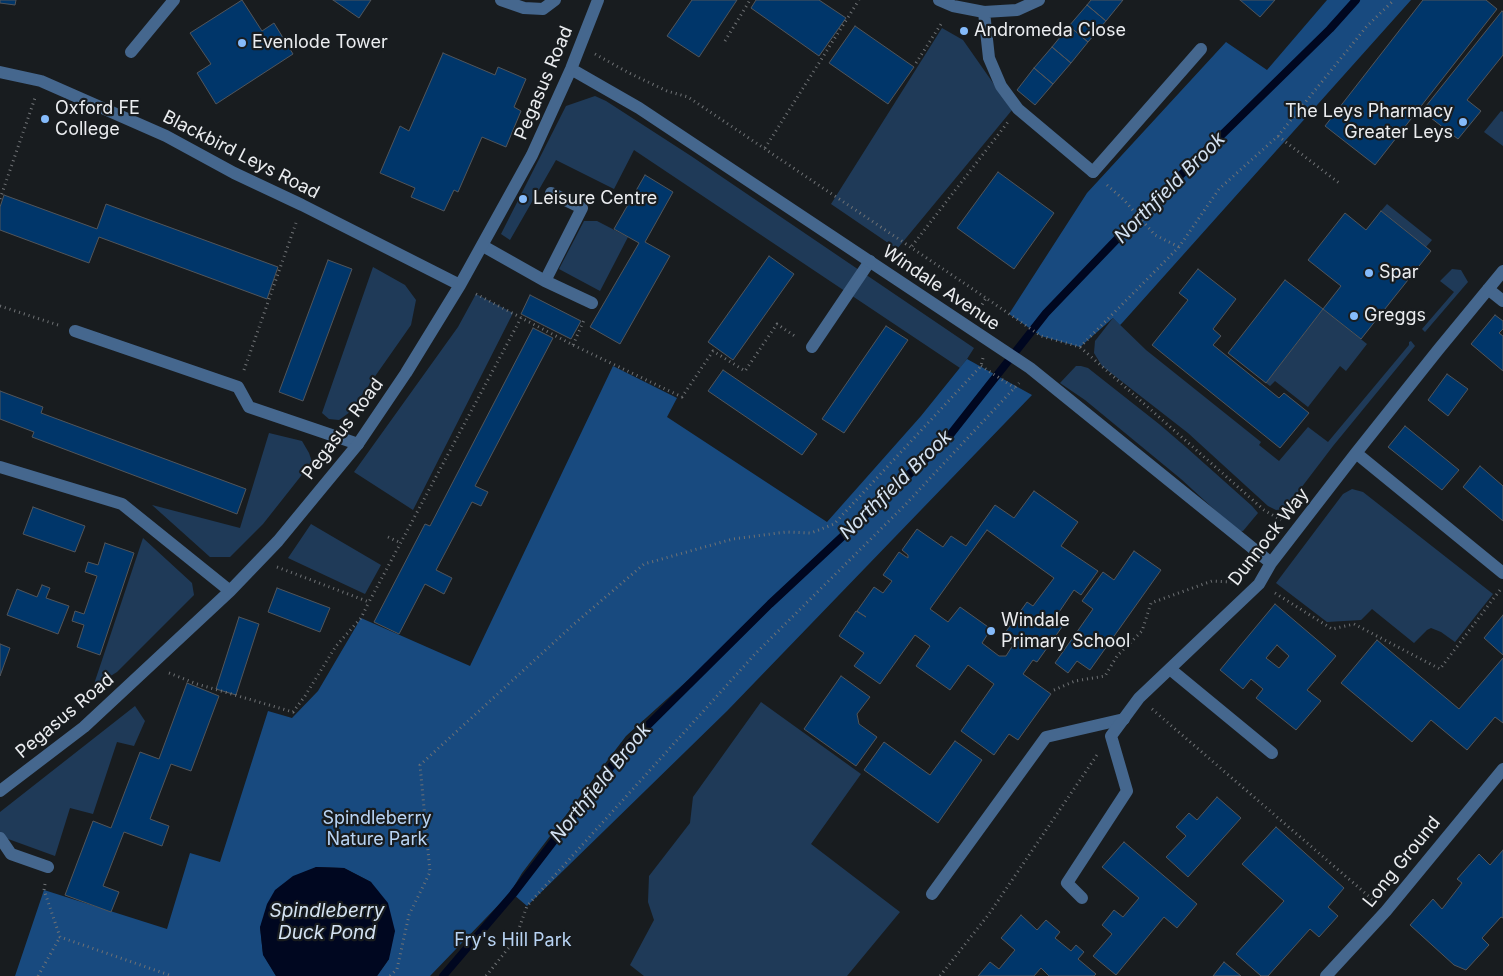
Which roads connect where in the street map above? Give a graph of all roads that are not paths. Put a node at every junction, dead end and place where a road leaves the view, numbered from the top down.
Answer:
1 (174, 0) edge
2 (501, 0) edge
3 (555, 0) edge
4 (598, 0) edge
5 (939, 0) edge
6 (1039, 0) edge
7 (984, 12) junction
8 (1201, 49) dead end
9 (131, 52) dead end
10 (571, 69) junction
11 (0, 72) edge
12 (551, 193) dead end
13 (482, 246) junction
14 (870, 260) junction
15 (1503, 271) edge
16 (545, 281) junction
17 (460, 285) junction
18 (1488, 289) junction
19 (1503, 301) edge
20 (592, 303) road end
21 (75, 330) road end
22 (812, 347) road end
23 (358, 444) junction
24 (1356, 453) junction
25 (0, 467) edge
26 (1271, 564) junction
27 (1503, 573) edge
28 (230, 591) junction
29 (1170, 670) junction
30 (1124, 719) junction
31 (1272, 753) dead end
32 (1503, 769) edge
33 (0, 791) edge
34 (0, 838) edge
35 (48, 867) road end
36 (932, 894) dead end
37 (1082, 898) dead end
38 (1326, 976) edge

1 - 9 street
2 - 3 street
4 - 10 street, Pegasus Road
5 - 7 street
6 - 7 street
7 - 8 street
10 - 13 street, Pegasus Road
10 - 14 street, Windale Avenue
11 - 17 street, Blackbird Leys Road
12 - 16 street
13 - 16 street
13 - 17 street, Pegasus Road
14 - 22 street
14 - 26 street, Windale Avenue
15 - 18 street, Dunnock Way
16 - 20 street
17 - 23 street, Pegasus Road
18 - 19 street
18 - 24 street, Dunnock Way
21 - 23 street
23 - 28 street, Pegasus Road
24 - 26 street, Dunnock Way
24 - 27 street
25 - 28 street
26 - 29 street, Dunnock Way
28 - 33 street, Pegasus Road
29 - 30 street, Dunnock Way
29 - 31 street
30 - 36 street
30 - 37 street, Dunnock Way
32 - 38 street, Long Ground
34 - 35 street

